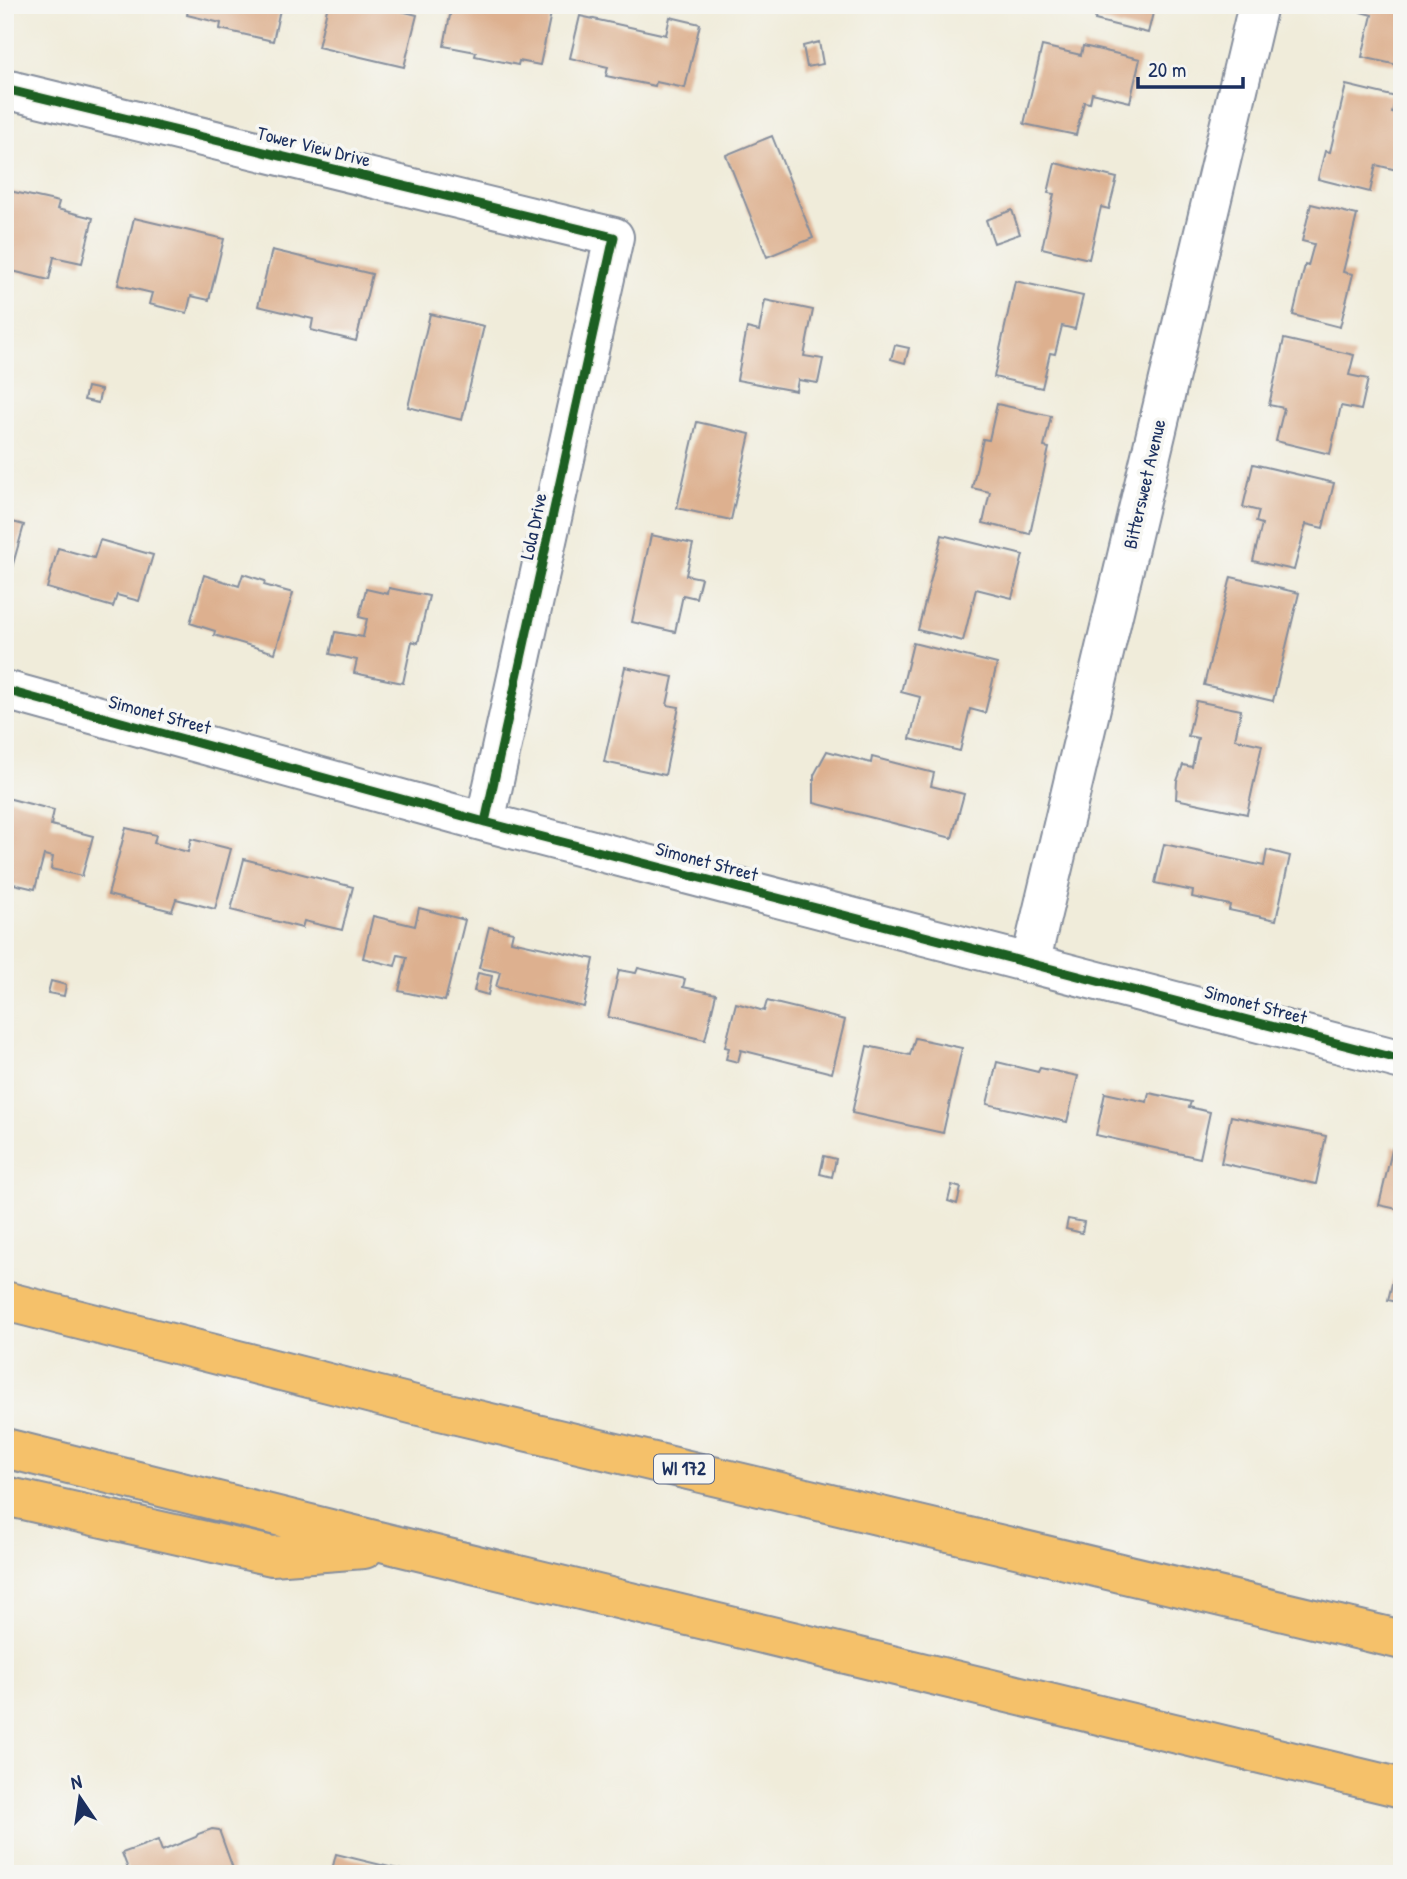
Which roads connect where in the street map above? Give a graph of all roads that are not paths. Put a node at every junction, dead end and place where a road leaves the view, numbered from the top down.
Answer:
1 (1258, 5) edge
2 (5, 89) edge
3 (614, 237) joint
4 (5, 690) edge
5 (485, 822) junction
6 (1030, 964) junction
7 (1402, 1060) edge
8 (5, 1276) edge
9 (5, 1301) edge
10 (110, 1326) junction
11 (5, 1448) edge
12 (5, 1496) edge
13 (398, 1546) junction
14 (1402, 1640) edge
15 (1402, 1788) edge

1 - 6 street, Bittersweet Avenue
2 - 3 street, Tower View Drive
3 - 5 street, Lola Drive
4 - 5 street, Simonet Street
5 - 6 street, Simonet Street
6 - 7 street, Simonet Street
8 - 10 highway
9 - 10 highway, WI 172
10 - 14 highway, WI 172
11 - 13 highway
12 - 13 highway
13 - 15 highway

